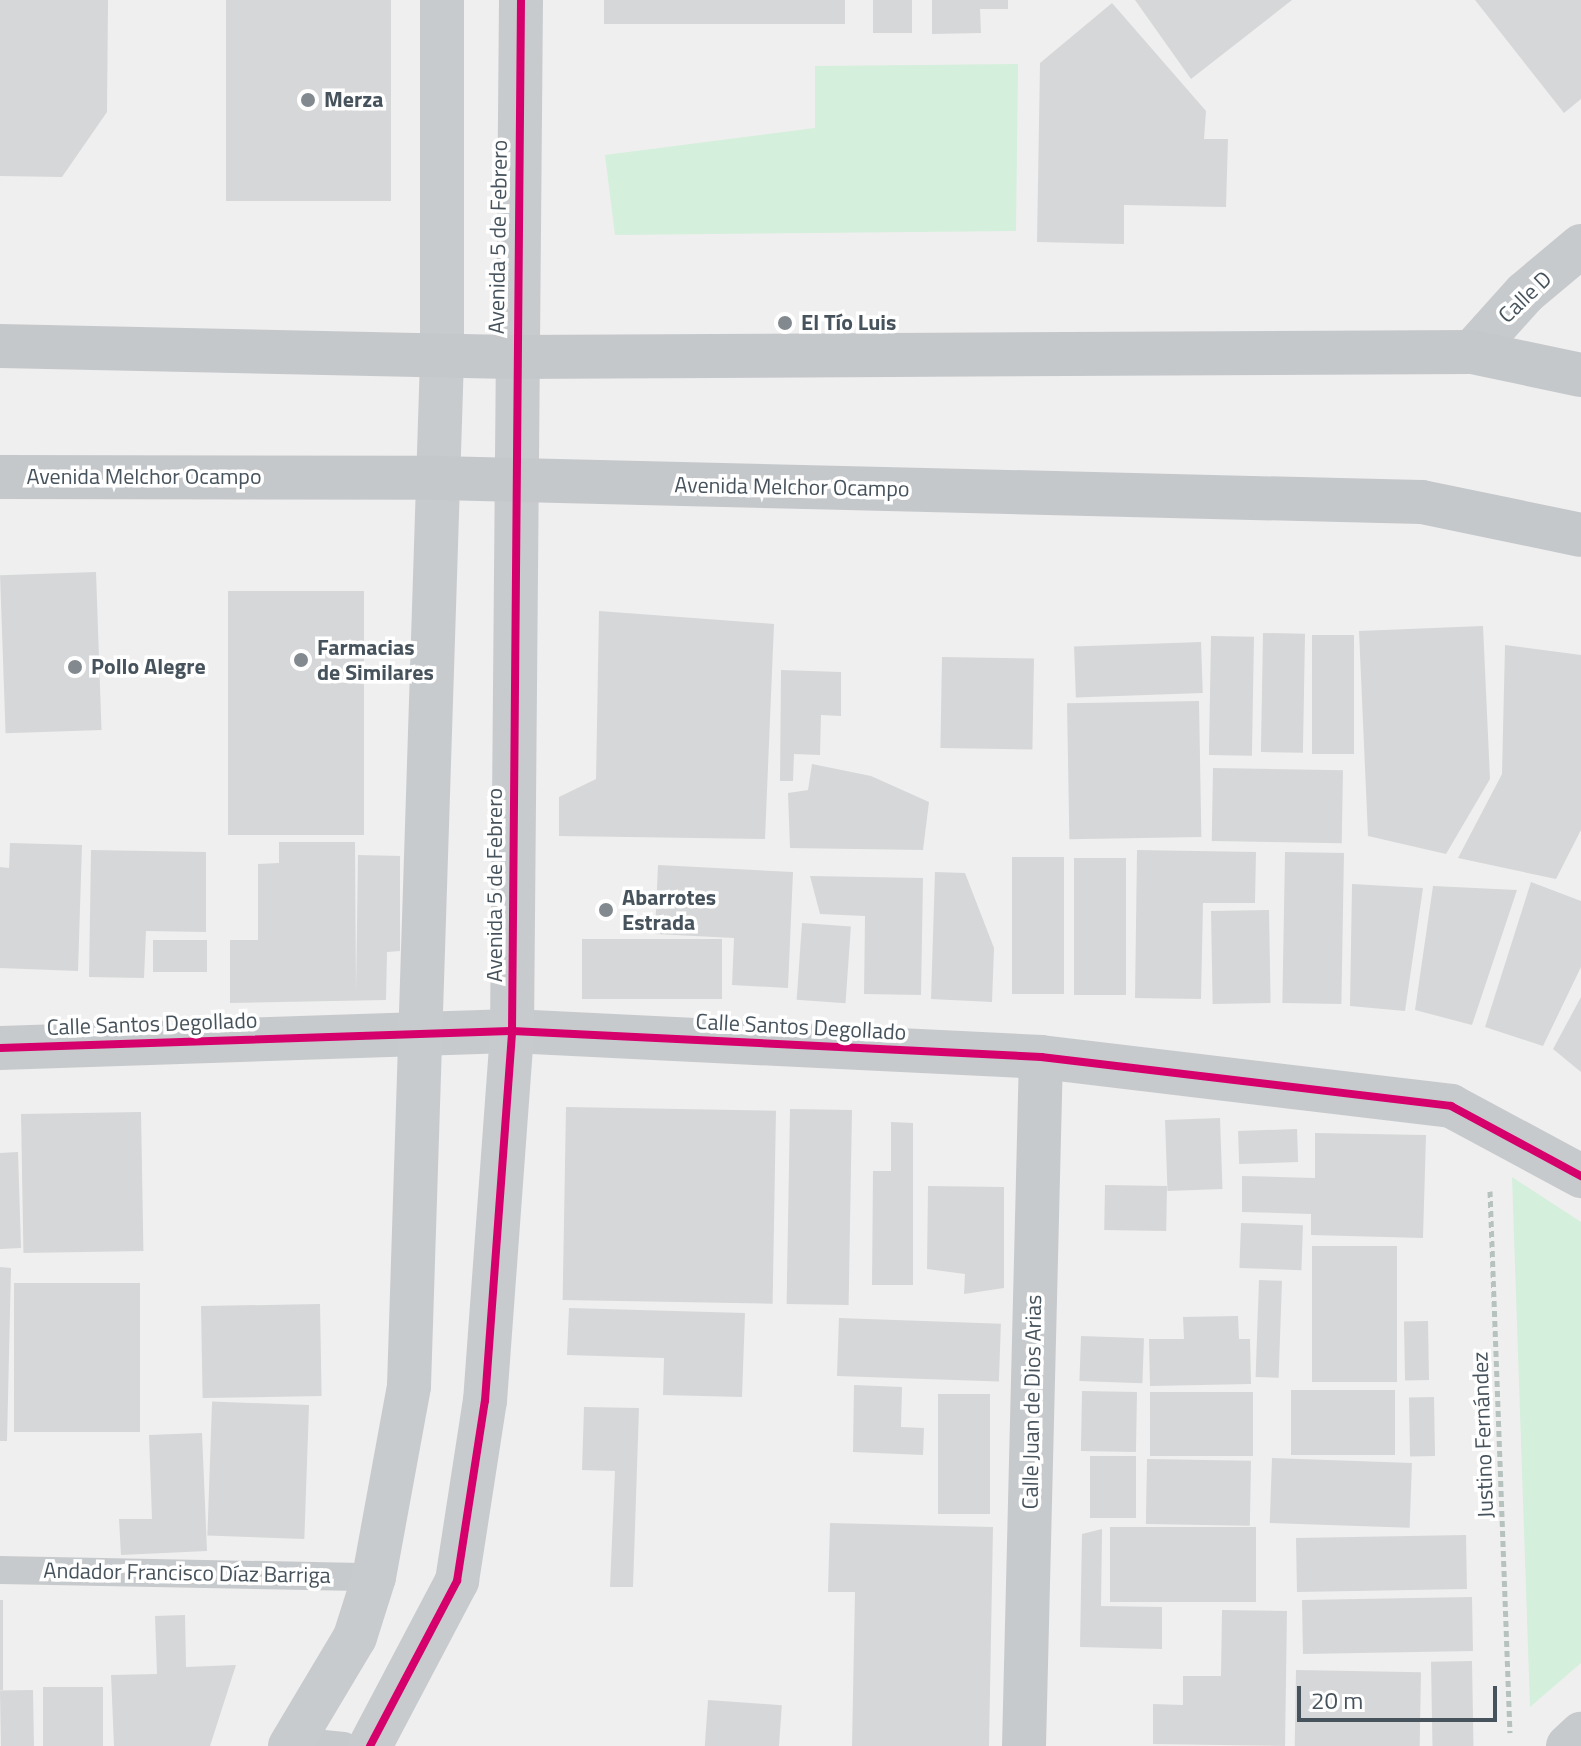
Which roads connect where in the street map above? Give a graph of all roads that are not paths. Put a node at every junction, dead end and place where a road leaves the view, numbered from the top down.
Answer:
1 (442, 0) edge
2 (521, 0) edge
3 (1581, 246) edge
4 (0, 346) edge
5 (1472, 352) junction
6 (442, 356) junction
7 (513, 357) junction
8 (1581, 375) edge
9 (0, 477) edge
10 (438, 478) junction
11 (514, 481) junction
12 (1581, 535) edge
13 (426, 1030) junction
14 (512, 1031) junction
15 (0, 1048) edge
16 (1041, 1057) junction
17 (1581, 1176) edge
18 (0, 1570) edge
19 (374, 1577) junction
20 (1581, 1734) edge
21 (292, 1744) edge
22 (344, 1746) edge
23 (370, 1746) edge
24 (1024, 1746) edge
25 (1568, 1746) edge

1 - 6 street
2 - 7 street, Avenida 5 de Febrero
3 - 5 street, Calle D
4 - 6 main road
5 - 7 main road
5 - 8 main road
6 - 7 main road
6 - 10 street
7 - 11 street, Avenida 5 de Febrero
9 - 10 main road, Avenida Melchor Ocampo
10 - 11 main road, Avenida Melchor Ocampo
10 - 13 street
11 - 12 main road, Avenida Melchor Ocampo
11 - 14 street, Avenida 5 de Febrero
13 - 14 street, Calle Santos Degollado
13 - 15 street, Calle Santos Degollado
13 - 19 street
14 - 16 street, Calle Santos Degollado
14 - 23 street, Avenida 5 de Febrero
16 - 17 street, Calle Santos Degollado
16 - 24 street, Calle Juan de Dios Arias
18 - 19 lane, Andador Francisco Díaz Barriga
19 - 21 street
20 - 25 street
21 - 22 lane

